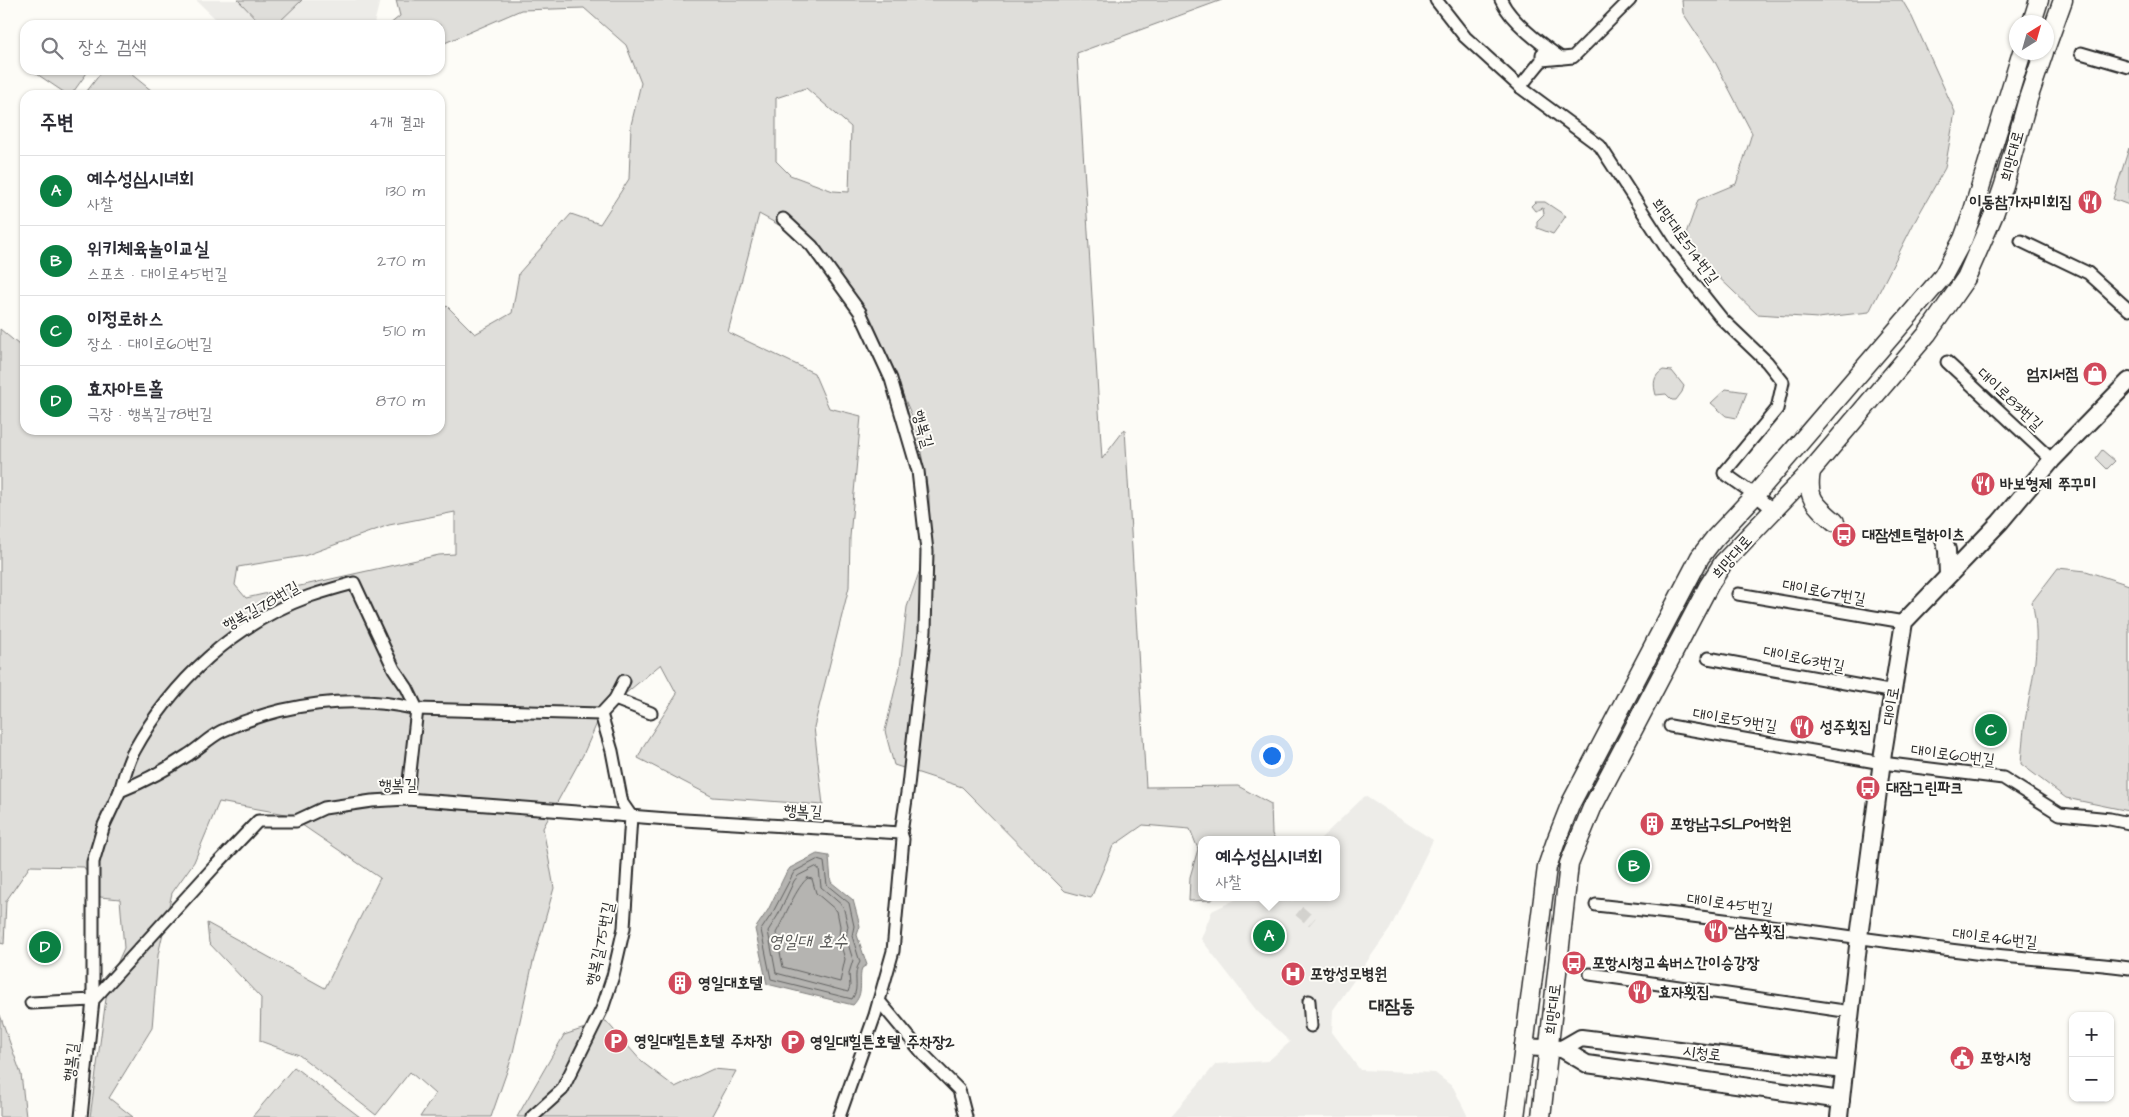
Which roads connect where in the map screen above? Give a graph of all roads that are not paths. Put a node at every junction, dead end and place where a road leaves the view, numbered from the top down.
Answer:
1 (1436, 0) edge
2 (1501, 0) edge
3 (1630, 0) edge
4 (2039, 0) edge
5 (2063, 0) edge
6 (2034, 15) edge
7 (2054, 25) edge
8 (1544, 46) junction
9 (2081, 53) dead end
10 (1561, 58) junction
11 (1542, 60) junction
12 (2020, 60) edge
13 (2041, 60) edge
14 (2129, 67) edge
15 (1520, 87) junction
16 (783, 219) dead end
17 (2021, 241) dead end
18 (2129, 310) edge
19 (1946, 362) dead end
20 (2129, 381) edge
21 (2052, 460) junction
22 (1811, 471) junction
23 (1755, 495) junction
24 (1775, 511) junction
25 (1835, 522) dead end
26 (1944, 540) dead end
27 (1948, 575) junction
28 (1738, 594) dead end
29 (1904, 622) junction
30 (1708, 658) dead end
31 (624, 681) dead end
32 (1894, 692) junction
33 (615, 699) junction
34 (416, 708) junction
35 (651, 713) dead end
36 (601, 714) junction
37 (1670, 726) dead end
38 (1882, 763) junction
39 (120, 791) junction
40 (407, 799) junction
41 (631, 816) junction
42 (2129, 823) edge
43 (901, 833) junction
44 (1596, 905) dead end
45 (1859, 937) junction
46 (2129, 968) edge
47 (1590, 974) dead end
48 (93, 1000) junction
49 (879, 1001) junction
50 (1309, 1001) dead end
51 (31, 1003) dead end
52 (1851, 1012) junction
53 (1311, 1026) dead end
54 (1523, 1047) junction
55 (1555, 1049) junction
56 (1844, 1070) junction
57 (1841, 1100) junction
58 (81, 1117) edge
59 (532, 1117) edge
60 (839, 1117) edge
61 (966, 1117) edge
62 (1515, 1117) edge
63 (1541, 1117) edge
64 (1839, 1117) edge

1 - 15 street, 희망대로514번길
2 - 8 street
3 - 10 street
4 - 6 main road
5 - 7 main road
8 - 10 street
8 - 11 street
9 - 14 street
10 - 11 street
11 - 15 street
12 - 23 main road, 희망대로
13 - 22 main road, 희망대로
15 - 23 street, 희망대로514번길
16 - 43 street, 행복길
17 - 18 street
19 - 21 street, 대이로83번길
20 - 21 street
21 - 27 street
22 - 24 main road, 희망대로
22 - 25 main road
23 - 24 street, 희망대로514번길
23 - 54 main road, 희망대로
24 - 55 main road, 희망대로
26 - 27 street
27 - 29 street
28 - 29 street, 대이로67번길
29 - 32 street, 대이로
30 - 32 street, 대이로63번길
31 - 33 street
32 - 38 street, 대이로
33 - 35 street
33 - 36 street
34 - 36 street
34 - 39 street
34 - 39 street, 행복길78번길
34 - 40 street
36 - 41 street
37 - 38 street, 대이로59번길
38 - 42 street, 대이로60번길
38 - 45 street, 대이로
39 - 48 street, 행복길78번길
40 - 41 street, 행복길
40 - 48 street, 행복길
41 - 43 street, 행복길
41 - 59 street, 행복길75번길
43 - 49 street, 행복길
44 - 45 street, 대이로45번길
45 - 46 street, 대이로46번길
45 - 52 street, 대이로
47 - 52 street
48 - 51 street
48 - 58 street, 행복길
49 - 60 street, 행복길
49 - 61 street
50 - 53 street
52 - 56 street, 대이로
54 - 55 street, 시청로
54 - 62 main road, 희망대로
55 - 56 street, 시청로
55 - 57 street, 시청로
55 - 63 main road, 희망대로
56 - 57 street, 대이로
57 - 64 street, 대이로

